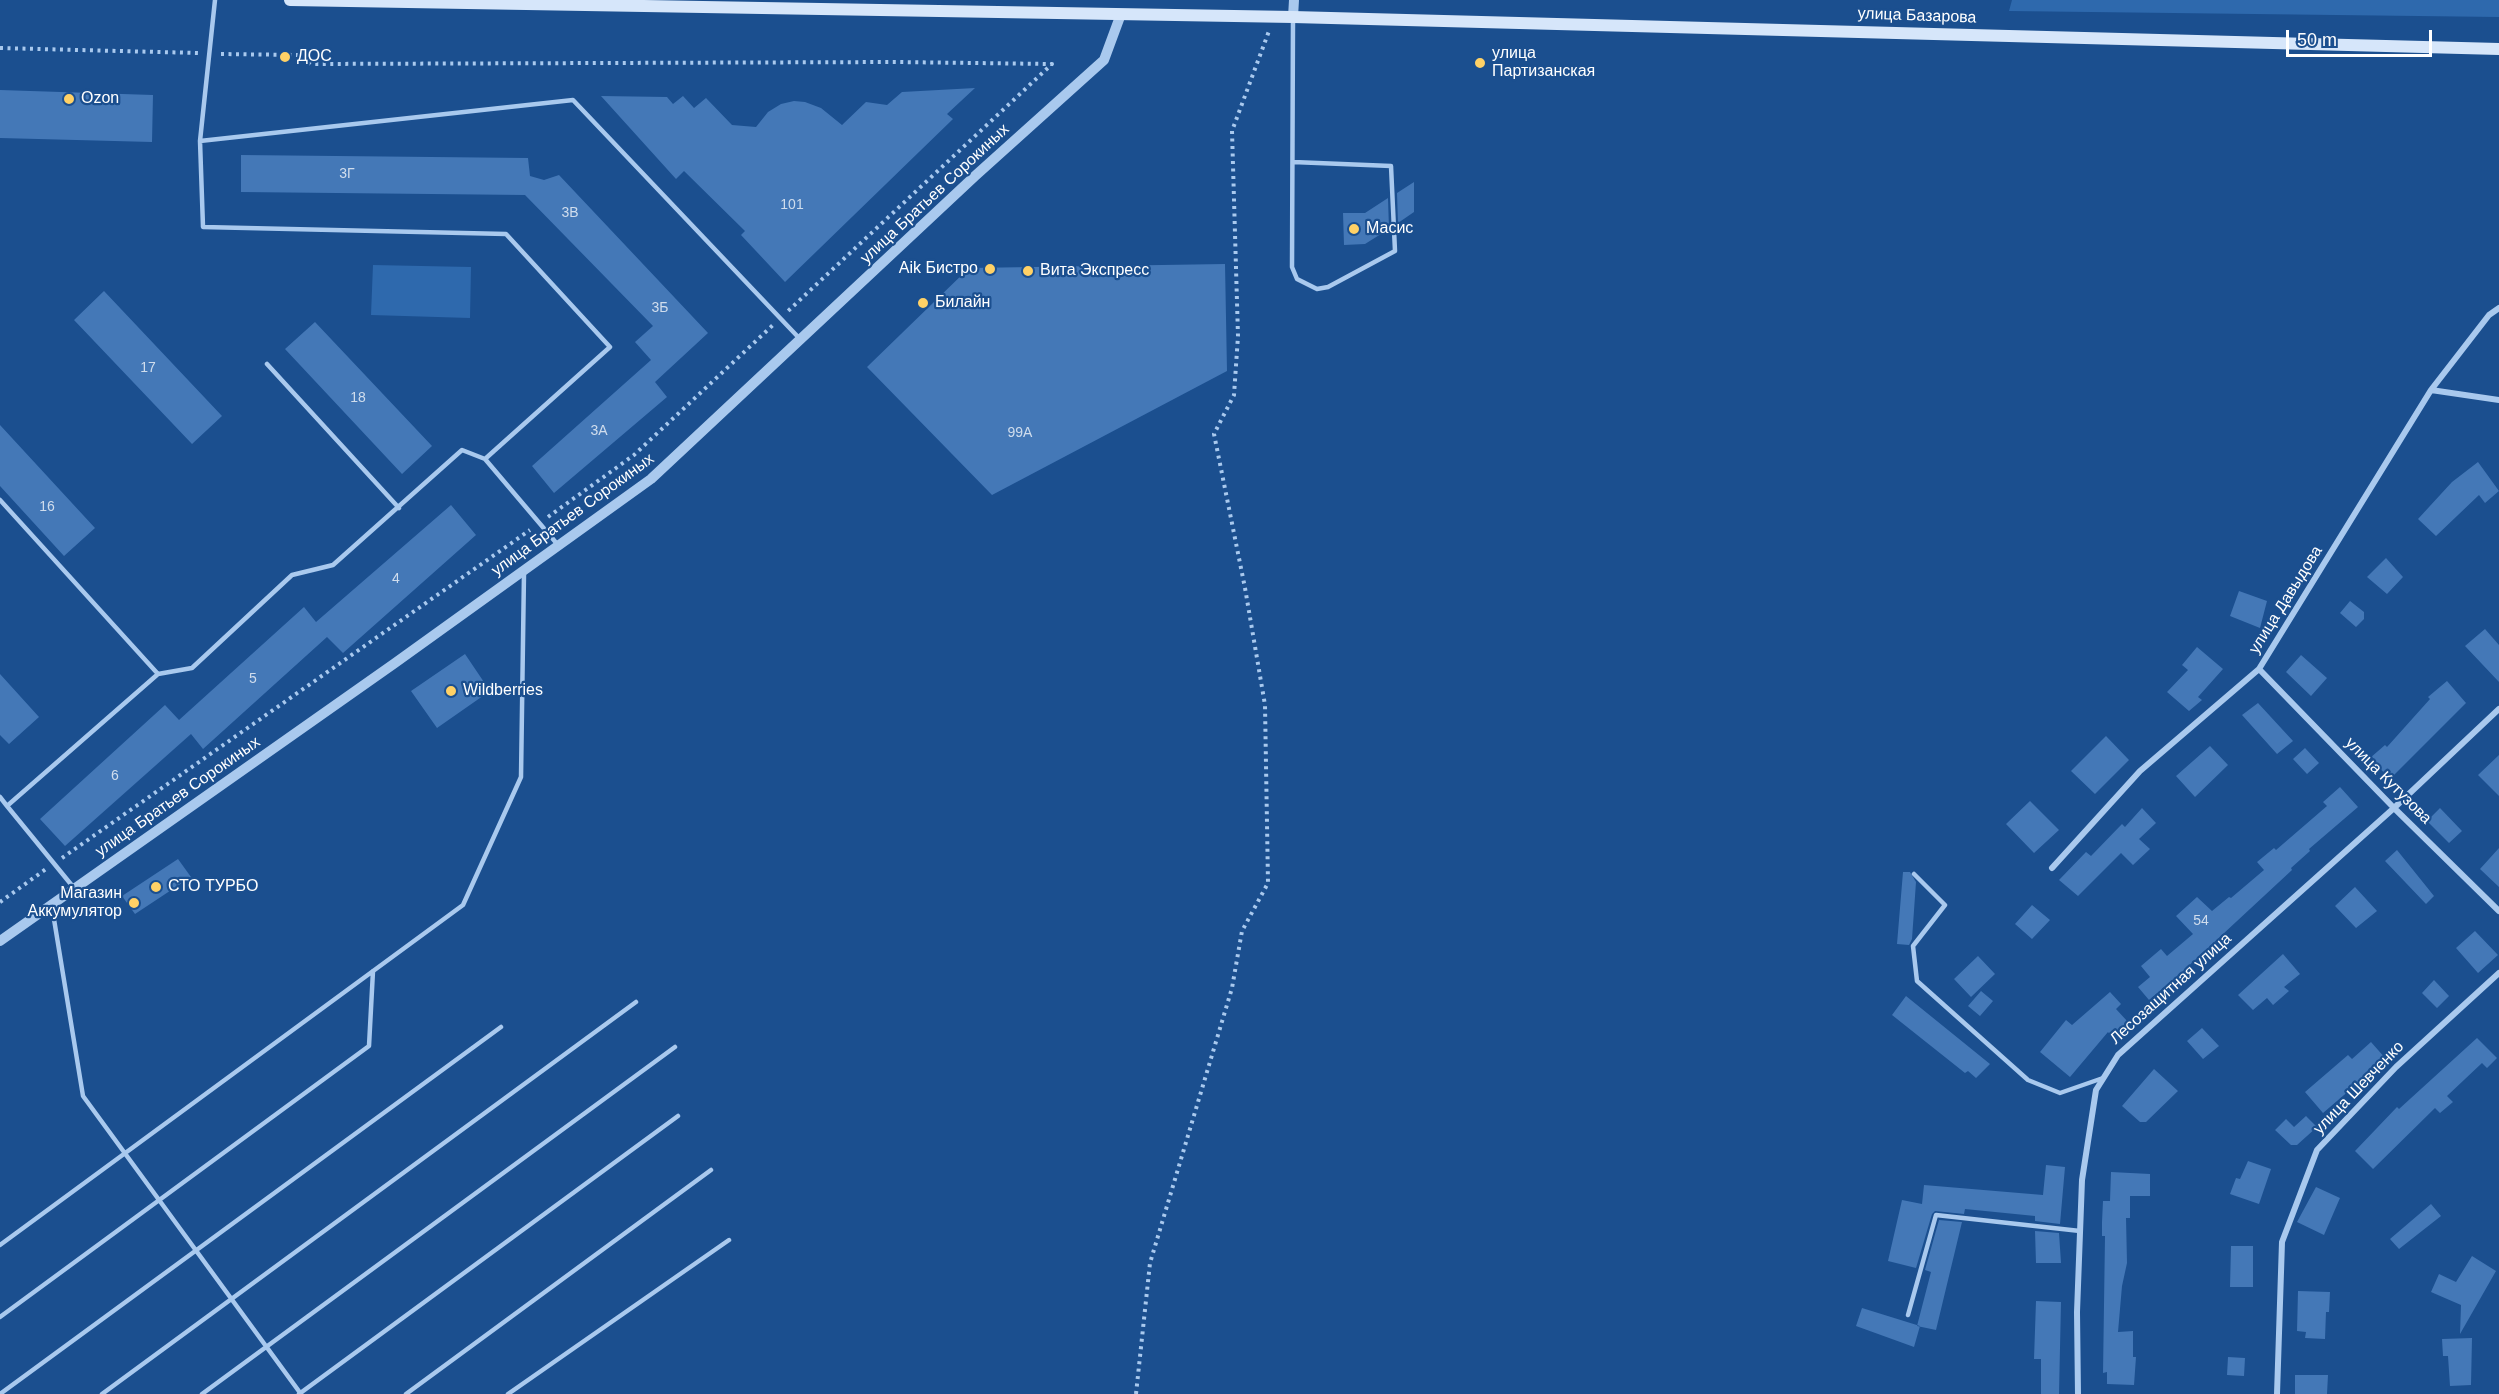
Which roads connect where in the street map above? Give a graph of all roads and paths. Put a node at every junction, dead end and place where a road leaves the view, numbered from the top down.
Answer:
1 (215, 0) edge
2 (290, 0) edge
3 (1294, 0) edge
4 (1121, 14) junction
5 (1275, 17) junction
6 (1293, 17) junction
7 (0, 48) edge
8 (2499, 49) edge
9 (209, 53) junction
10 (200, 141) junction
11 (1293, 162) junction
12 (2499, 308) edge
13 (780, 318) junction
14 (800, 339) junction
15 (267, 364) dead end
16 (2431, 390) junction
17 (2499, 400) edge
18 (484, 459) junction
19 (0, 500) edge
20 (399, 508) junction
21 (539, 523) junction
22 (558, 545) junction
23 (524, 570) junction
24 (2259, 669) junction
25 (158, 674) junction
26 (2499, 709) edge
27 (0, 797) edge
28 (8, 806) junction
29 (2394, 808) junction
30 (54, 863) junction
31 (2052, 868) dead end
32 (1914, 874) dead end
33 (74, 888) junction
34 (0, 902) edge
35 (52, 904) junction
36 (2499, 911) edge
37 (0, 941) edge
38 (373, 971) junction
39 (2499, 973) edge
40 (636, 1002) dead end
41 (501, 1027) dead end
42 (675, 1047) dead end
43 (2103, 1078) junction
44 (678, 1116) dead end
45 (124, 1153) junction
46 (711, 1170) dead end
47 (159, 1200) junction
48 (2080, 1231) junction
49 (729, 1240) dead end
50 (0, 1245) edge
51 (196, 1250) junction
52 (231, 1299) junction
53 (1908, 1315) dead end
54 (0, 1317) edge
55 (266, 1347) junction
56 (0, 1394) edge
57 (102, 1394) edge
58 (202, 1394) edge
59 (300, 1394) edge
60 (406, 1394) edge
61 (508, 1394) edge
62 (1136, 1394) edge
63 (2078, 1394) edge
64 (2277, 1394) edge

1 - 9 lane
2 - 4 main road, улица Базарова
3 - 6 street
4 - 5 main road, улица Базарова
4 - 14 street, улица Братьев Сорокиных
5 - 6 main road, улица Базарова
5 - 62 path
6 - 8 main road, улица Базарова
6 - 11 lane
7 - 9 path
9 - 10 lane
9 - 13 path
10 - 13 lane
10 - 18 lane
11 - 11 lane
12 - 16 street, улица Давыдова
13 - 14 lane
13 - 21 path
14 - 22 street, улица Братьев Сорокиных
15 - 20 lane
16 - 17 street
16 - 24 street, улица Давыдова
18 - 20 lane
18 - 21 lane
19 - 25 lane
20 - 25 lane
21 - 22 lane
21 - 30 path
22 - 23 street, улица Братьев Сорокиных
23 - 33 street, улица Братьев Сорокиных
23 - 38 lane
24 - 29 street, улица Кутузова
24 - 31 street, улица Давыдова
25 - 28 lane
26 - 29 street, Лесозащитная улица
27 - 28 lane
28 - 30 lane
29 - 36 street, улица Кутузова
29 - 43 street, Лесозащитная улица
30 - 33 lane
30 - 34 path
32 - 43 lane
33 - 35 street, улица Братьев Сорокиных
35 - 37 street, улица Братьев Сорокиных
35 - 45 lane
38 - 45 lane
38 - 47 lane
39 - 64 street, улица Шевченко
40 - 52 lane
41 - 51 lane
42 - 55 lane
43 - 48 street, Лесозащитная улица
44 - 59 lane
45 - 47 lane
45 - 50 lane
46 - 60 lane
47 - 51 lane
47 - 54 lane
48 - 53 lane
48 - 63 street, Лесозащитная улица
49 - 61 lane
51 - 52 lane
51 - 56 lane
52 - 55 lane
52 - 57 lane
55 - 58 lane
55 - 59 lane

